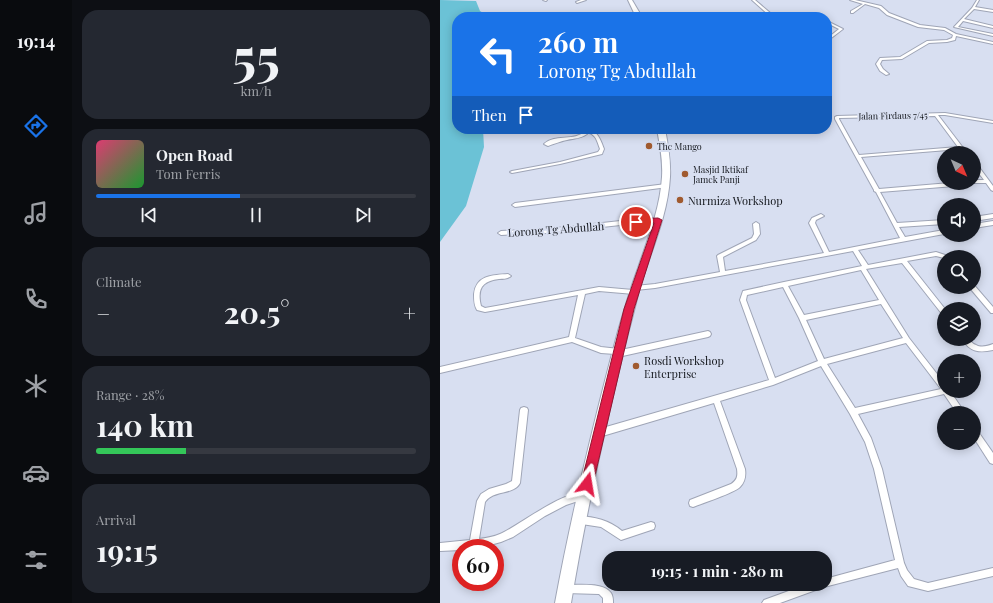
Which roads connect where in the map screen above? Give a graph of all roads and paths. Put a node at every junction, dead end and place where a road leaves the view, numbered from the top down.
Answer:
1 (585, 0) edge
2 (630, 0) edge
3 (753, 0) edge
4 (851, 0) edge
5 (978, 0) edge
6 (577, 2) dead end
7 (864, 4) junction
8 (973, 8) junction
9 (993, 11) edge
10 (637, 12) edge
11 (767, 12) edge
12 (852, 12) dead end
13 (963, 20) junction
14 (832, 24) edge
15 (956, 27) junction
16 (993, 27) edge
17 (945, 30) junction
18 (955, 35) junction
19 (993, 35) edge
20 (832, 36) edge
21 (993, 43) edge
22 (887, 74) dead end
23 (936, 115) junction
24 (991, 122) edge
25 (993, 126) edge
26 (583, 134) edge
27 (596, 134) edge
28 (662, 134) edge
29 (568, 138) dead end
30 (959, 146) edge
31 (937, 150) edge
32 (858, 156) junction
33 (512, 172) dead end
34 (981, 173) edge
35 (981, 181) edge
36 (987, 181) junction
37 (666, 186) junction
38 (937, 186) edge
39 (993, 189) edge
40 (876, 191) junction
41 (515, 205) dead end
42 (820, 216) dead end
43 (993, 216) edge
44 (981, 218) edge
45 (658, 220) junction
46 (937, 222) edge
47 (993, 223) edge
48 (756, 224) dead end
49 (895, 225) junction
50 (981, 225) edge
51 (500, 233) dead end
52 (937, 233) edge
53 (904, 240) junction
54 (854, 249) junction
55 (827, 254) junction
56 (937, 254) edge
57 (903, 260) junction
58 (864, 268) junction
59 (723, 273) junction
60 (508, 276) dead end
61 (784, 284) junction
62 (634, 290) junction
63 (582, 292) junction
64 (978, 294) edge
65 (883, 301) junction
66 (937, 303) edge
67 (993, 311) edge
68 (802, 318) junction
69 (708, 334) dead end
70 (572, 339) junction
71 (907, 340) junction
72 (973, 346) edge
73 (993, 347) edge
74 (618, 353) junction
75 (822, 362) junction
76 (440, 370) edge
77 (937, 379) edge
78 (773, 382) junction
79 (937, 393) edge
80 (716, 399) junction
81 (524, 410) dead end
82 (853, 412) junction
83 (599, 433) junction
84 (981, 442) edge
85 (993, 460) edge
86 (584, 497) junction
87 (693, 503) dead end
88 (578, 520) junction
89 (651, 526) dead end
90 (475, 539) edge
91 (493, 539) edge
92 (452, 546) edge
93 (440, 547) edge
94 (900, 563) junction
95 (993, 572) edge
96 (832, 581) edge
97 (566, 590) junction
98 (802, 591) edge
99 (563, 603) edge
100 (608, 603) edge
101 (767, 603) edge

1 - 6 street
2 - 10 main road
3 - 11 street
4 - 7 street
5 - 8 street
7 - 12 street
7 - 17 street
8 - 9 street
8 - 13 street
13 - 15 street
13 - 16 street
14 - 20 street
15 - 17 street
15 - 19 street
17 - 18 street
18 - 21 street
18 - 22 street
23 - 24 street, Jalan Firdaus 7/45
23 - 30 street
23 - 32 street, Jalan Firdaus 7/45
24 - 25 street
26 - 29 street
27 - 33 street
28 - 37 main road
31 - 32 street
32 - 40 street
34 - 36 street
35 - 36 street
36 - 39 street
37 - 41 street
37 - 45 main road
38 - 40 street
40 - 49 street
42 - 55 street
43 - 44 street
45 - 51 street, Lorong Tg Abdullah
45 - 62 main road
46 - 49 street
47 - 50 street
48 - 59 street
49 - 53 street
52 - 53 street
53 - 54 street
54 - 55 street
54 - 58 street
55 - 59 street
56 - 57 street
57 - 58 street
57 - 66 street
58 - 61 street
58 - 65 street
59 - 62 street
60 - 63 street
61 - 68 street
61 - 78 street
62 - 63 street
62 - 74 main road
63 - 70 street
64 - 67 street
65 - 68 street
65 - 71 street
68 - 75 street
69 - 74 street
70 - 74 street
70 - 76 street
71 - 75 street
71 - 77 street
72 - 73 street
74 - 83 main road
75 - 78 street
75 - 82 street
78 - 80 street
79 - 82 street
80 - 83 street
80 - 87 street
81 - 90 street
82 - 94 street
83 - 86 main road
84 - 85 street
86 - 88 main road
86 - 91 street
88 - 89 street
88 - 97 main road
92 - 93 street
94 - 95 street
94 - 96 street
97 - 99 main road
97 - 100 street
98 - 101 street

